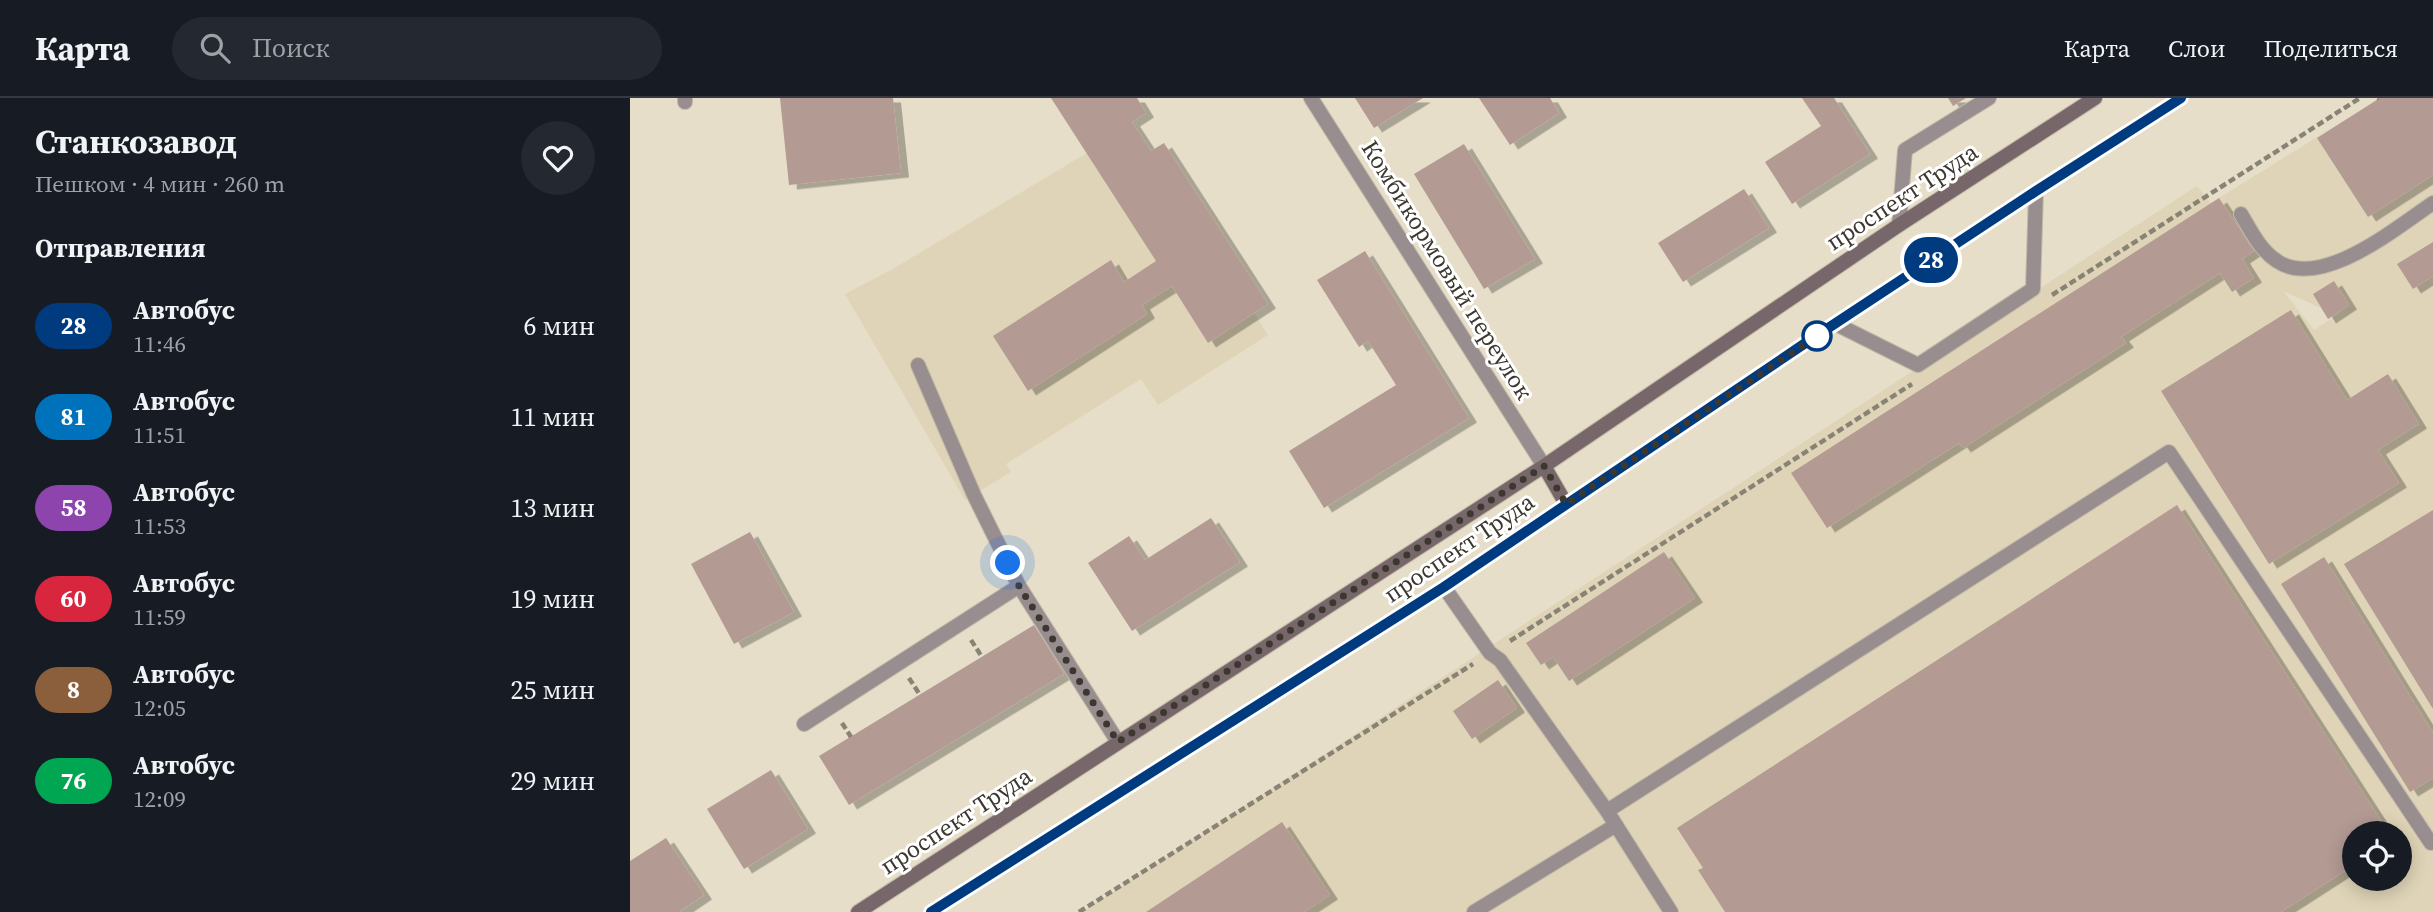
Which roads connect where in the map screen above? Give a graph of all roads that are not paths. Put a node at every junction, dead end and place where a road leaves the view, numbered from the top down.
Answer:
1 (1311, 98) edge
2 (1989, 98) edge
3 (2094, 98) edge
4 (2181, 98) edge
5 (2036, 191) junction
6 (2433, 203) edge
7 (2241, 214) dead end
8 (1899, 225) junction
9 (1836, 324) junction
10 (918, 365) dead end
11 (1544, 466) junction
12 (1566, 504) junction
13 (1019, 586) junction
14 (1444, 587) junction
15 (804, 724) dead end
16 (1118, 742) junction
17 (1607, 811) junction
18 (1616, 825) junction
19 (2431, 843) dead end
20 (858, 912) edge
21 (931, 912) edge
22 (1474, 912) edge
23 (1671, 912) edge

1 - 11 street, Комбикормовый переулок
2 - 8 street
3 - 8 main road, проспект Труда
4 - 5 main road, проспект Труда
5 - 9 main road, проспект Труда
5 - 9 street
6 - 7 street
8 - 11 main road, проспект Труда
9 - 12 main road, проспект Труда
10 - 13 street
11 - 12 main road
11 - 16 main road, проспект Труда
12 - 14 main road, проспект Труда
13 - 15 street
13 - 16 street
14 - 17 street
14 - 21 main road, проспект Труда
16 - 20 main road, проспект Труда
17 - 18 street
17 - 19 street
18 - 22 street
18 - 23 street

